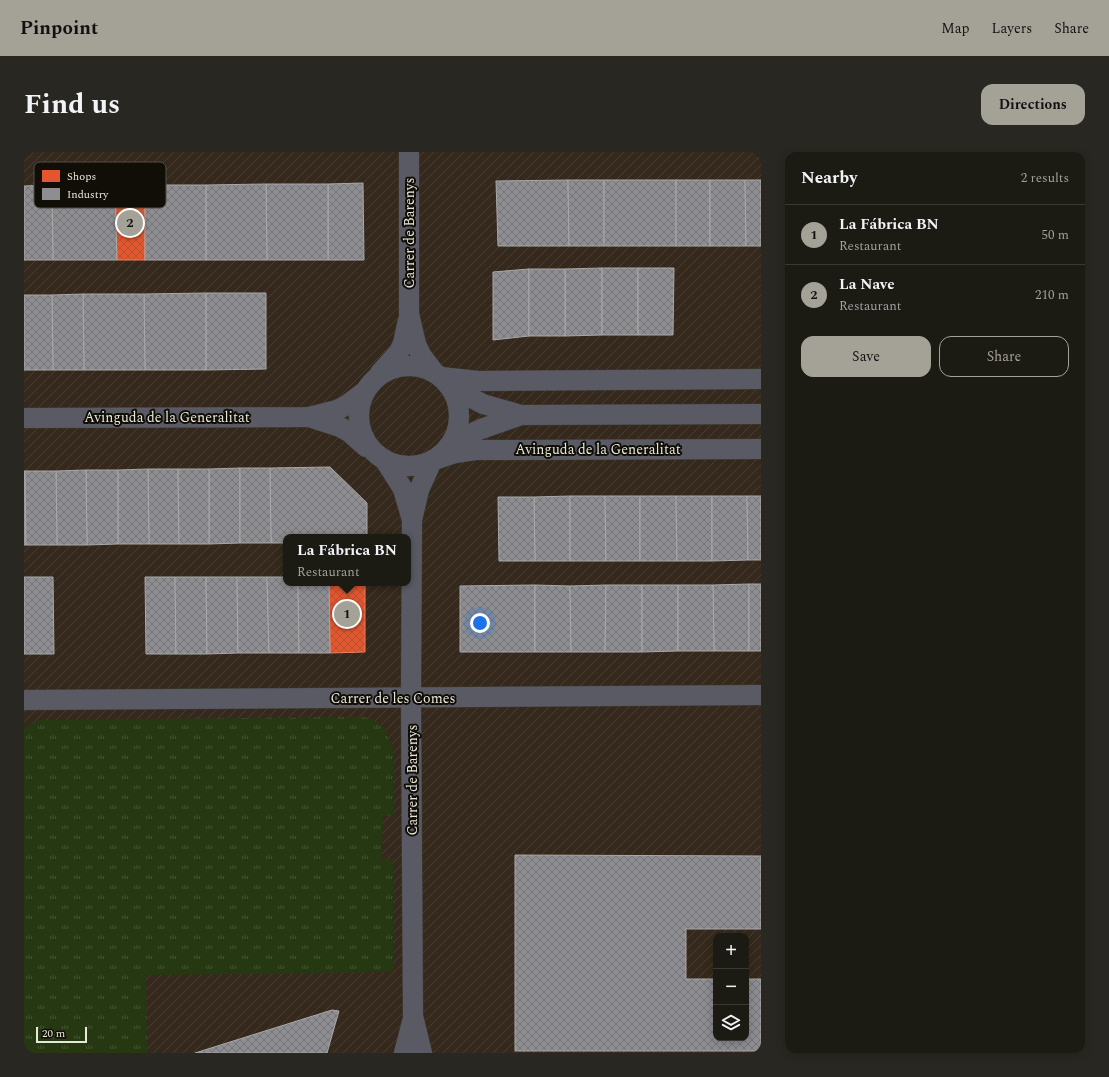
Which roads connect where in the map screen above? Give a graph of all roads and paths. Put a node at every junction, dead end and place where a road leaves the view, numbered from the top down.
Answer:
1 (409, 152) edge
2 (409, 314) junction
3 (440, 377) junction
4 (761, 379) edge
5 (370, 385) junction
6 (761, 414) edge
7 (521, 415) junction
8 (309, 416) junction
9 (24, 418) edge
10 (761, 449) edge
11 (440, 455) junction
12 (380, 458) junction
13 (412, 520) junction
14 (761, 695) edge
15 (411, 698) junction
16 (24, 700) edge
17 (413, 1016) junction
18 (404, 1053) edge
19 (422, 1053) edge

1 - 2 street, Carrer de Barenys
2 - 3 street, Carrer de Barenys
2 - 5 street, Carrer de Barenys
3 - 4 street
3 - 5 street
3 - 7 street
3 - 11 street
5 - 8 street, Avinguda de la Generalitat
5 - 12 street
6 - 7 street
7 - 11 street
8 - 9 street, Avinguda de la Generalitat
8 - 12 street, Avinguda de la Generalitat
10 - 11 street, Avinguda de la Generalitat
11 - 12 street
11 - 13 street, Carrer de Barenys
12 - 13 street, Carrer de Barenys
13 - 15 street, Carrer de Barenys
14 - 15 street, Carrer de les Comes
15 - 16 street, Carrer de les Comes
15 - 17 street, Carrer de Barenys
17 - 18 street, Carrer de Barenys
17 - 19 street, Carrer de Barenys

